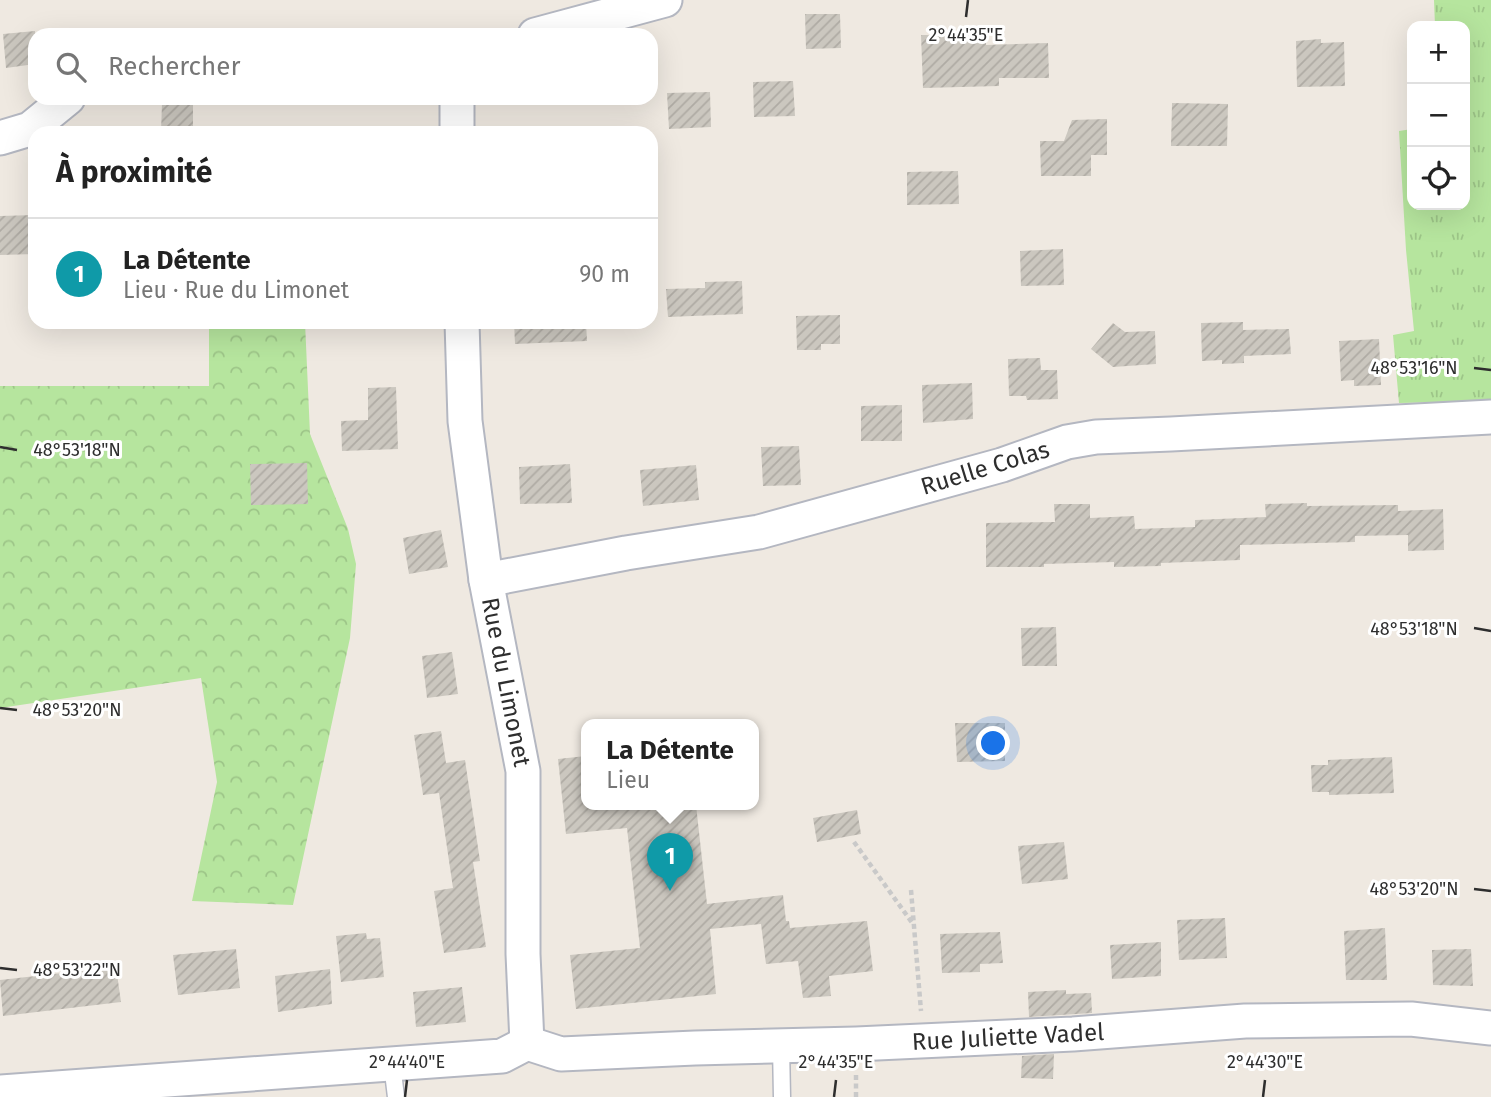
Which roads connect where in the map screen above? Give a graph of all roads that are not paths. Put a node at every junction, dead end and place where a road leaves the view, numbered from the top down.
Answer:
1 (665, 0) edge
2 (561, 28) edge
3 (59, 105) edge
4 (457, 105) edge
5 (34, 126) edge
6 (457, 126) edge
7 (28, 130) edge
8 (0, 138) edge
9 (462, 329) edge
10 (1491, 417) edge
11 (486, 580) junction
12 (1491, 1028) edge
13 (527, 1043) junction
14 (781, 1046) junction
15 (392, 1064) junction
16 (0, 1092) edge
17 (396, 1097) edge
18 (782, 1097) edge

1 - 2 street
3 - 5 street
4 - 6 street
7 - 8 street
9 - 11 street, Rue du Limonet
10 - 11 street, Ruelle Colas
11 - 13 street, Rue du Limonet
12 - 14 street, Rue Juliette Vadel
13 - 14 street, Rue Juliette Vadel
13 - 15 street
14 - 18 lane
15 - 16 street
15 - 17 lane

